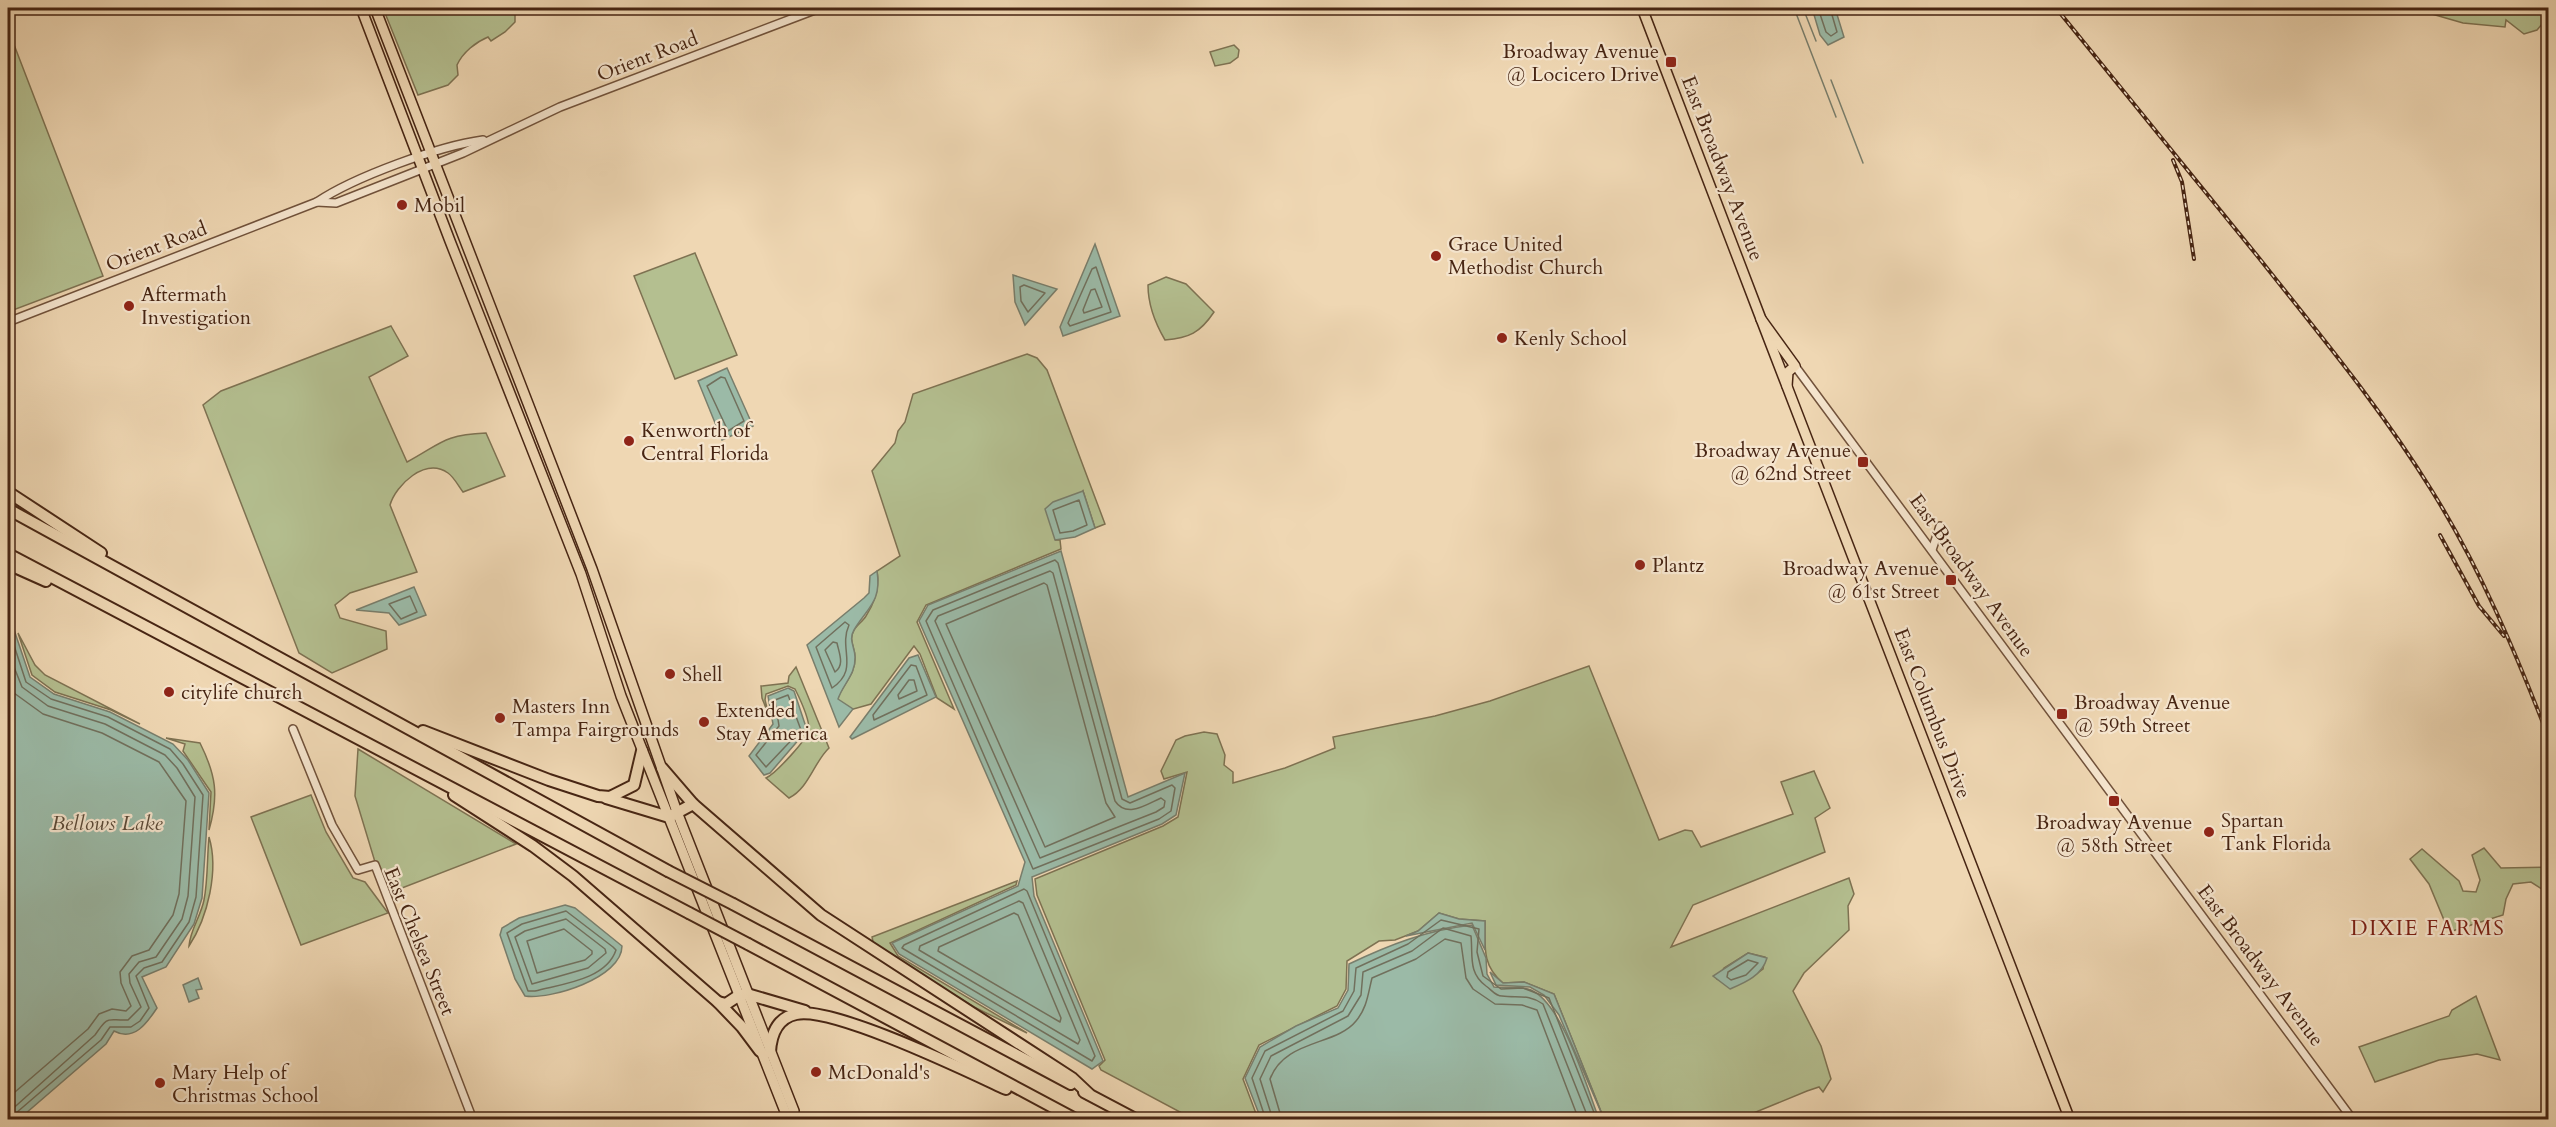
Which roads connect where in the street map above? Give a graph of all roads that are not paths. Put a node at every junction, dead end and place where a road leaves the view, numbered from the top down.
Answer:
1 (361, 8) edge
2 (375, 8) edge
3 (820, 8) edge
4 (1642, 8) edge
5 (487, 140) junction
6 (430, 153) junction
7 (418, 158) junction
8 (435, 164) junction
9 (422, 169) junction
10 (317, 202) junction
11 (1761, 320) junction
12 (8, 322) edge
13 (1777, 343) junction
14 (1774, 355) junction
15 (1795, 366) junction
16 (1788, 388) junction
17 (528, 438) junction
18 (545, 447) junction
19 (537, 461) junction
20 (8, 492) edge
21 (8, 509) edge
22 (1940, 526) dead end
23 (1932, 550) junction
24 (8, 554) edge
25 (8, 564) edge
26 (129, 576) junction
27 (120, 614) junction
28 (381, 715) junction
29 (293, 729) dead end
30 (642, 751) junction
31 (662, 768) junction
32 (447, 785) junction
33 (598, 796) junction
34 (693, 804) junction
35 (673, 814) junction
36 (743, 995) junction
37 (718, 1002) junction
38 (846, 1023) junction
39 (765, 1052) junction
40 (1089, 1094) junction
41 (473, 1119) edge
42 (792, 1119) edge
43 (1072, 1119) edge
44 (1077, 1119) edge
45 (1137, 1119) edge
46 (2070, 1119) edge
47 (2353, 1119) edge

1 - 7 main road
2 - 6 main road
3 - 5 street, Orient Road
4 - 11 main road, East Broadway Avenue
5 - 6 street, Orient Road
5 - 8 street, Orient Road
6 - 7 street, Orient Road
6 - 8 main road
7 - 9 main road
7 - 10 street, Orient Road
8 - 9 street, Orient Road
8 - 18 main road
9 - 10 street, Orient Road
9 - 17 main road
10 - 12 street, Orient Road
11 - 13 main road, East Broadway Avenue
11 - 14 main road, East Columbus Drive
13 - 14 main road
13 - 15 main road, East Broadway Avenue
14 - 16 main road, East Columbus Drive
15 - 16 main road
15 - 23 street, East Broadway Avenue
16 - 46 main road, East Columbus Drive
17 - 18 main road
17 - 19 main road
18 - 19 main road
18 - 31 main road
19 - 30 main road
20 - 26 highway
21 - 26 highway
22 - 23 street
23 - 47 street, East Broadway Avenue
24 - 27 highway
25 - 27 highway
26 - 28 highway
27 - 32 highway
28 - 33 highway
28 - 40 highway, bridge
29 - 41 street, East Chelsea Street
30 - 33 highway
30 - 35 main road
31 - 34 highway
31 - 35 main road
32 - 37 highway
32 - 44 highway, bridge
33 - 35 highway
34 - 35 highway
34 - 40 highway
35 - 36 main road
36 - 37 highway
36 - 38 highway
36 - 39 main road
37 - 39 highway
38 - 39 highway
38 - 43 highway
39 - 42 main road
40 - 45 highway

